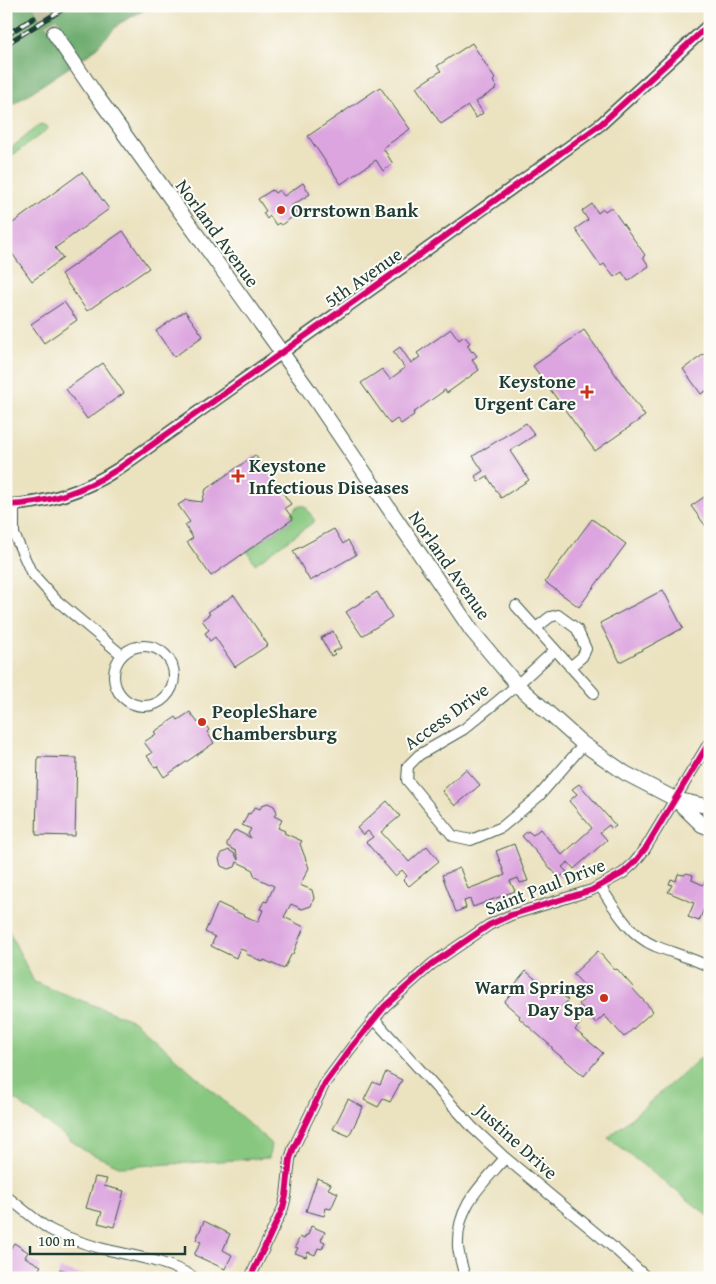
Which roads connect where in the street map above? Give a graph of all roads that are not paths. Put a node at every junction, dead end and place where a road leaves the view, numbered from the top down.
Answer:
1 (710, 24) edge
2 (54, 33) tunnel mouth
3 (281, 354) junction
4 (10, 505) edge
5 (516, 606) dead end
6 (536, 628) junction
7 (555, 650) junction
8 (122, 655) junction
9 (570, 666) junction
10 (517, 686) junction
11 (594, 693) dead end
12 (710, 740) edge
13 (584, 744) junction
14 (675, 799) junction
15 (710, 807) edge
16 (710, 828) edge
17 (600, 886) junction
18 (710, 966) edge
19 (374, 1020) junction
20 (505, 1158) junction
21 (6, 1196) edge
22 (195, 1278) edge
23 (250, 1278) edge
24 (465, 1278) edge
25 (647, 1278) edge

1 - 3 street, 5th Avenue
2 - 3 main road, Norland Avenue
3 - 4 street, 5th Avenue
3 - 10 main road, Norland Avenue
4 - 8 street
5 - 6 street
6 - 7 street
6 - 9 street
7 - 9 street
7 - 10 street, Access Drive
8 - 8 street
9 - 11 street
10 - 13 main road, Norland Avenue
10 - 13 street, Access Drive
12 - 14 street, Saint Paul Drive
13 - 14 main road, Norland Avenue
14 - 15 main road, Norland Avenue
14 - 16 main road, Norland Avenue
14 - 17 street, Saint Paul Drive
17 - 18 street
17 - 19 street, Saint Paul Drive
19 - 20 street, Justine Drive
19 - 23 street, Saint Paul Drive
20 - 24 street
20 - 25 street, Justine Drive
21 - 22 street

